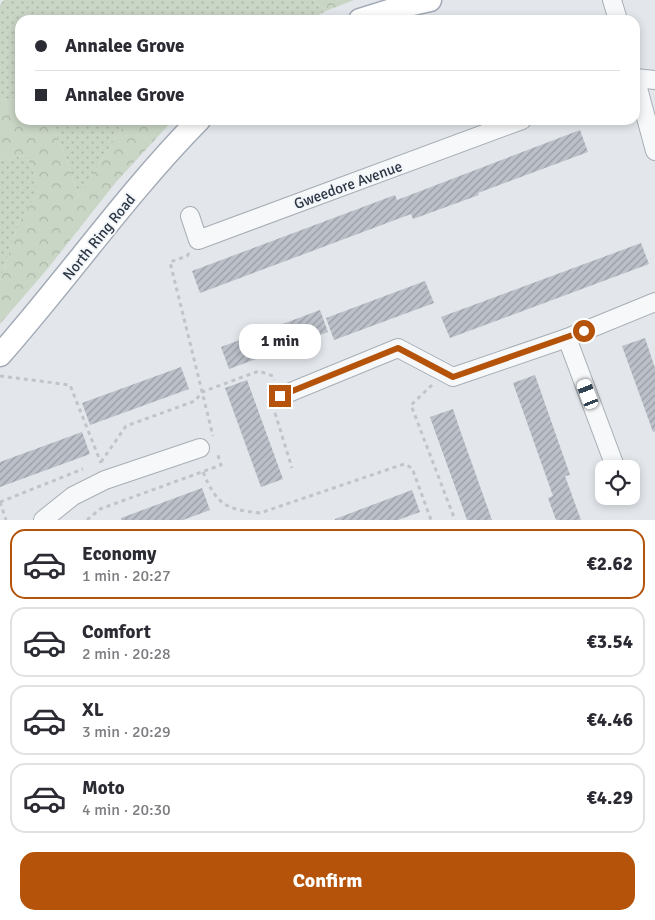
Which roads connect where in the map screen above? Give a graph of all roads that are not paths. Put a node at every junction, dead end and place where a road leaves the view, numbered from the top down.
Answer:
1 (430, 0) edge
2 (612, 0) edge
3 (376, 15) edge
4 (616, 15) edge
5 (640, 78) edge
6 (655, 80) edge
7 (640, 96) edge
8 (194, 125) edge
9 (508, 125) edge
10 (655, 151) edge
11 (190, 216) dead end
12 (655, 302) edge
13 (567, 338) junction
14 (0, 355) edge
15 (280, 396) road end
16 (211, 446) road end
17 (613, 460) edge
18 (43, 520) edge

1 - 3 main road
2 - 4 street
5 - 6 street
7 - 10 street
8 - 14 main road, North Ring Road
9 - 11 street, Gweedore Avenue
12 - 13 street
13 - 15 street
13 - 17 street
16 - 18 street

